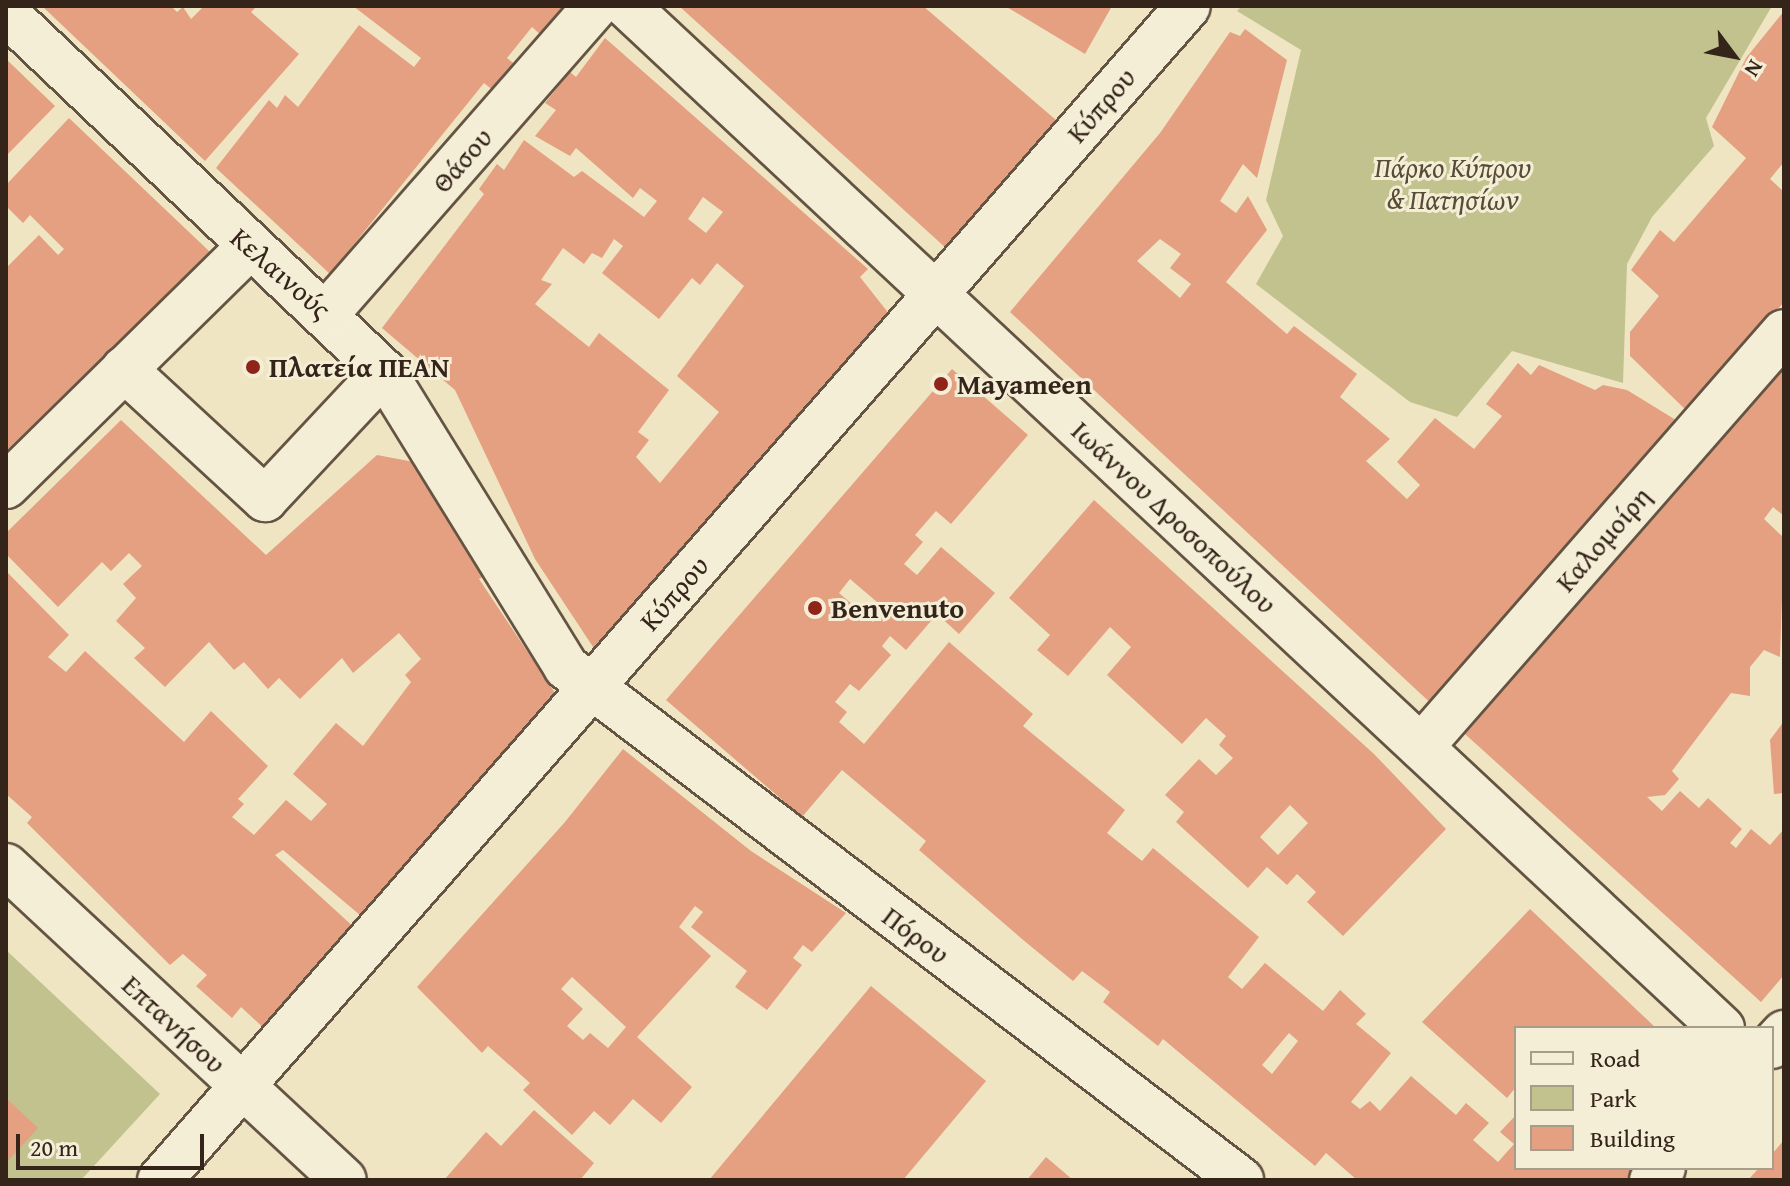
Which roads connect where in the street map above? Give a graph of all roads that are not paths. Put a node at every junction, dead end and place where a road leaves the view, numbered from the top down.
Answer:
1 (596, 6) edge
2 (627, 6) edge
3 (1188, 6) edge
4 (6, 13) edge
5 (249, 247) junction
6 (934, 295) junction
7 (327, 313) junction
8 (1784, 332) edge
9 (124, 369) junction
10 (384, 372) junction
11 (6, 486) edge
12 (591, 687) junction
13 (1421, 747) junction
14 (6, 866) edge
15 (1720, 1026) edge
16 (241, 1088) junction
17 (160, 1180) edge
18 (344, 1180) edge
19 (1241, 1180) edge

1 - 7 street, Θάσου
2 - 6 street, Ιωάννου Δροσοπούλου
3 - 6 street, Κύπρου
4 - 5 street, Κελαινούς
5 - 7 street, Κελαινούς
5 - 9 street
6 - 12 street, Κύπρου
6 - 13 street, Ιωάννου Δροσοπούλου
7 - 10 street, Κελαινούς
8 - 13 street, Καλομοίρη
9 - 10 street
9 - 11 street
10 - 12 street, Κελαινούς
12 - 16 street, Κύπρου
12 - 19 street, Πόρου
13 - 15 street, Ιωάννου Δροσοπούλου
14 - 16 street, Επτανήσου
16 - 17 street, Κύπρου
16 - 18 street, Επτανήσου

